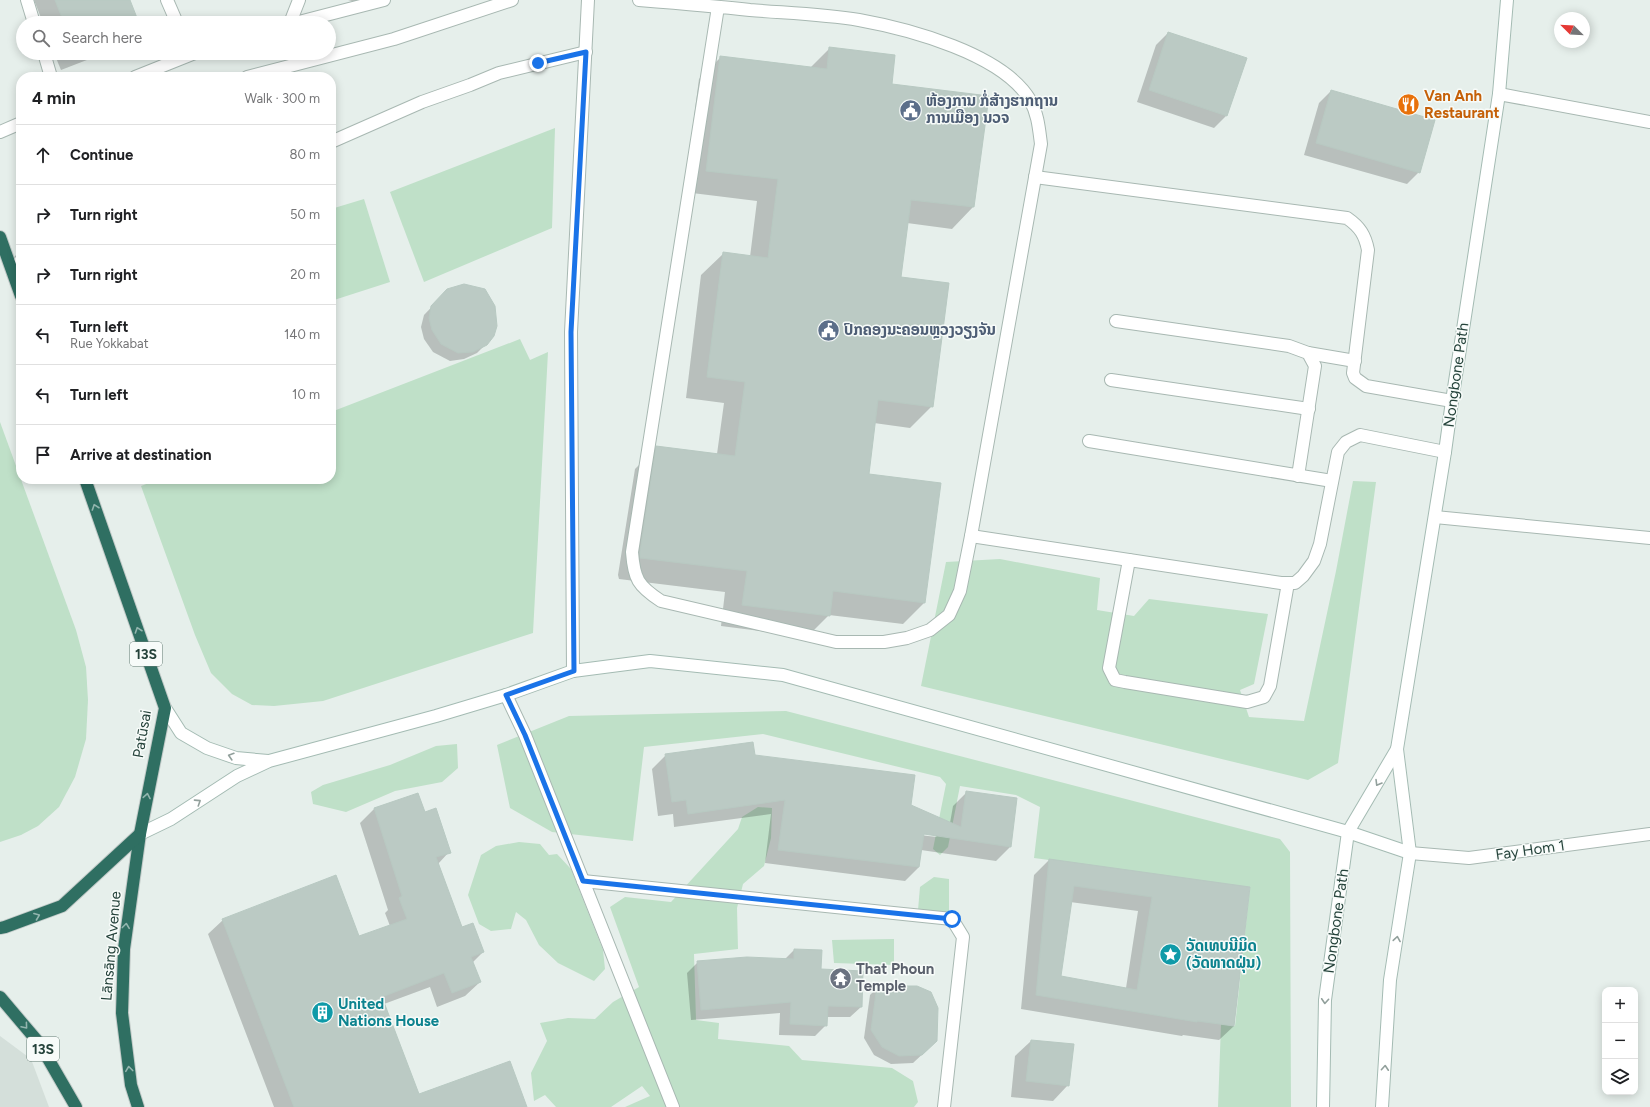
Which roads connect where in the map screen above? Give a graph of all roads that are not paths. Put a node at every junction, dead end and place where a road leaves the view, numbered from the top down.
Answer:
1 (27, 0) edge
2 (167, 0) edge
3 (299, 0) edge
4 (384, 0) edge
5 (512, 0) edge
6 (588, 0) edge
7 (639, 0) edge
8 (1508, 0) edge
9 (718, 7) junction
10 (32, 16) edge
11 (175, 16) edge
12 (293, 16) edge
13 (322, 16) edge
14 (586, 52) junction
15 (336, 55) edge
16 (46, 60) edge
17 (176, 60) edge
18 (315, 60) edge
19 (50, 72) edge
20 (147, 72) edge
21 (267, 72) edge
22 (1499, 94) junction
23 (1650, 122) edge
24 (16, 125) edge
25 (0, 132) edge
26 (336, 140) edge
27 (1035, 177) junction
28 (0, 237) edge
29 (16, 268) edge
30 (13, 273) junction
31 (16, 282) edge
32 (1116, 321) dead end
33 (1308, 353) junction
34 (1355, 361) junction
35 (1111, 380) dead end
36 (1452, 401) junction
37 (1309, 409) junction
38 (1089, 440) dead end
39 (1446, 452) junction
40 (1298, 476) junction
41 (1332, 481) junction
42 (87, 484) edge
43 (1435, 517) junction
44 (971, 536) junction
45 (1650, 538) edge
46 (1128, 560) junction
47 (1288, 583) junction
48 (574, 671) junction
49 (506, 695) junction
50 (165, 708) junction
51 (1398, 749) junction
52 (269, 761) junction
53 (1348, 832) junction
54 (140, 834) junction
55 (1650, 834) edge
56 (1410, 853) junction
57 (583, 881) junction
58 (0, 928) edge
59 (0, 996) edge
60 (76, 1107) edge
61 (138, 1107) edge
62 (673, 1107) edge
63 (944, 1107) edge
64 (1322, 1107) edge
65 (1382, 1107) edge

1 - 10 street
2 - 11 street
3 - 12 street
4 - 13 street
5 - 15 street
6 - 14 street
7 - 9 street
8 - 22 street, Nongbone Path
9 - 27 street
9 - 44 street
14 - 26 street
14 - 48 street
16 - 19 street
17 - 20 street
18 - 21 street
22 - 23 street
22 - 36 street, Nongbone Path
24 - 25 street
27 - 34 street
27 - 44 street
28 - 30 highway
29 - 30 street
30 - 31 highway
32 - 33 street
33 - 34 street
33 - 37 street
34 - 36 street
35 - 37 street
36 - 39 street, Nongbone Path
37 - 40 street
38 - 40 street
39 - 41 street
39 - 43 street, Nongbone Path
40 - 41 street
41 - 47 street
50 -> 42 highway, Patūsai / 13S
43 - 45 street
43 - 51 street, Nongbone Path
44 - 46 street
46 - 47 street
46 - 47 street
48 - 49 street, Fay Hom 1
48 - 53 street, Fay Hom 1
49 - 52 street, Fay Hom 1
49 - 57 street
52 -> 50 street
54 -> 50 highway, Patūsai
51 -> 53 street, Nongbone Path
51 - 56 street, Nongbone Path
54 -> 52 street
53 - 56 street, Fay Hom 1
53 -> 64 street, Nongbone Path
58 -> 54 highway
61 -> 54 highway, Lānsāng Avenue
55 - 56 street, Fay Hom 1
65 -> 56 street, Nongbone Path
57 - 62 street
57 - 63 street
59 -> 60 highway, 13S

